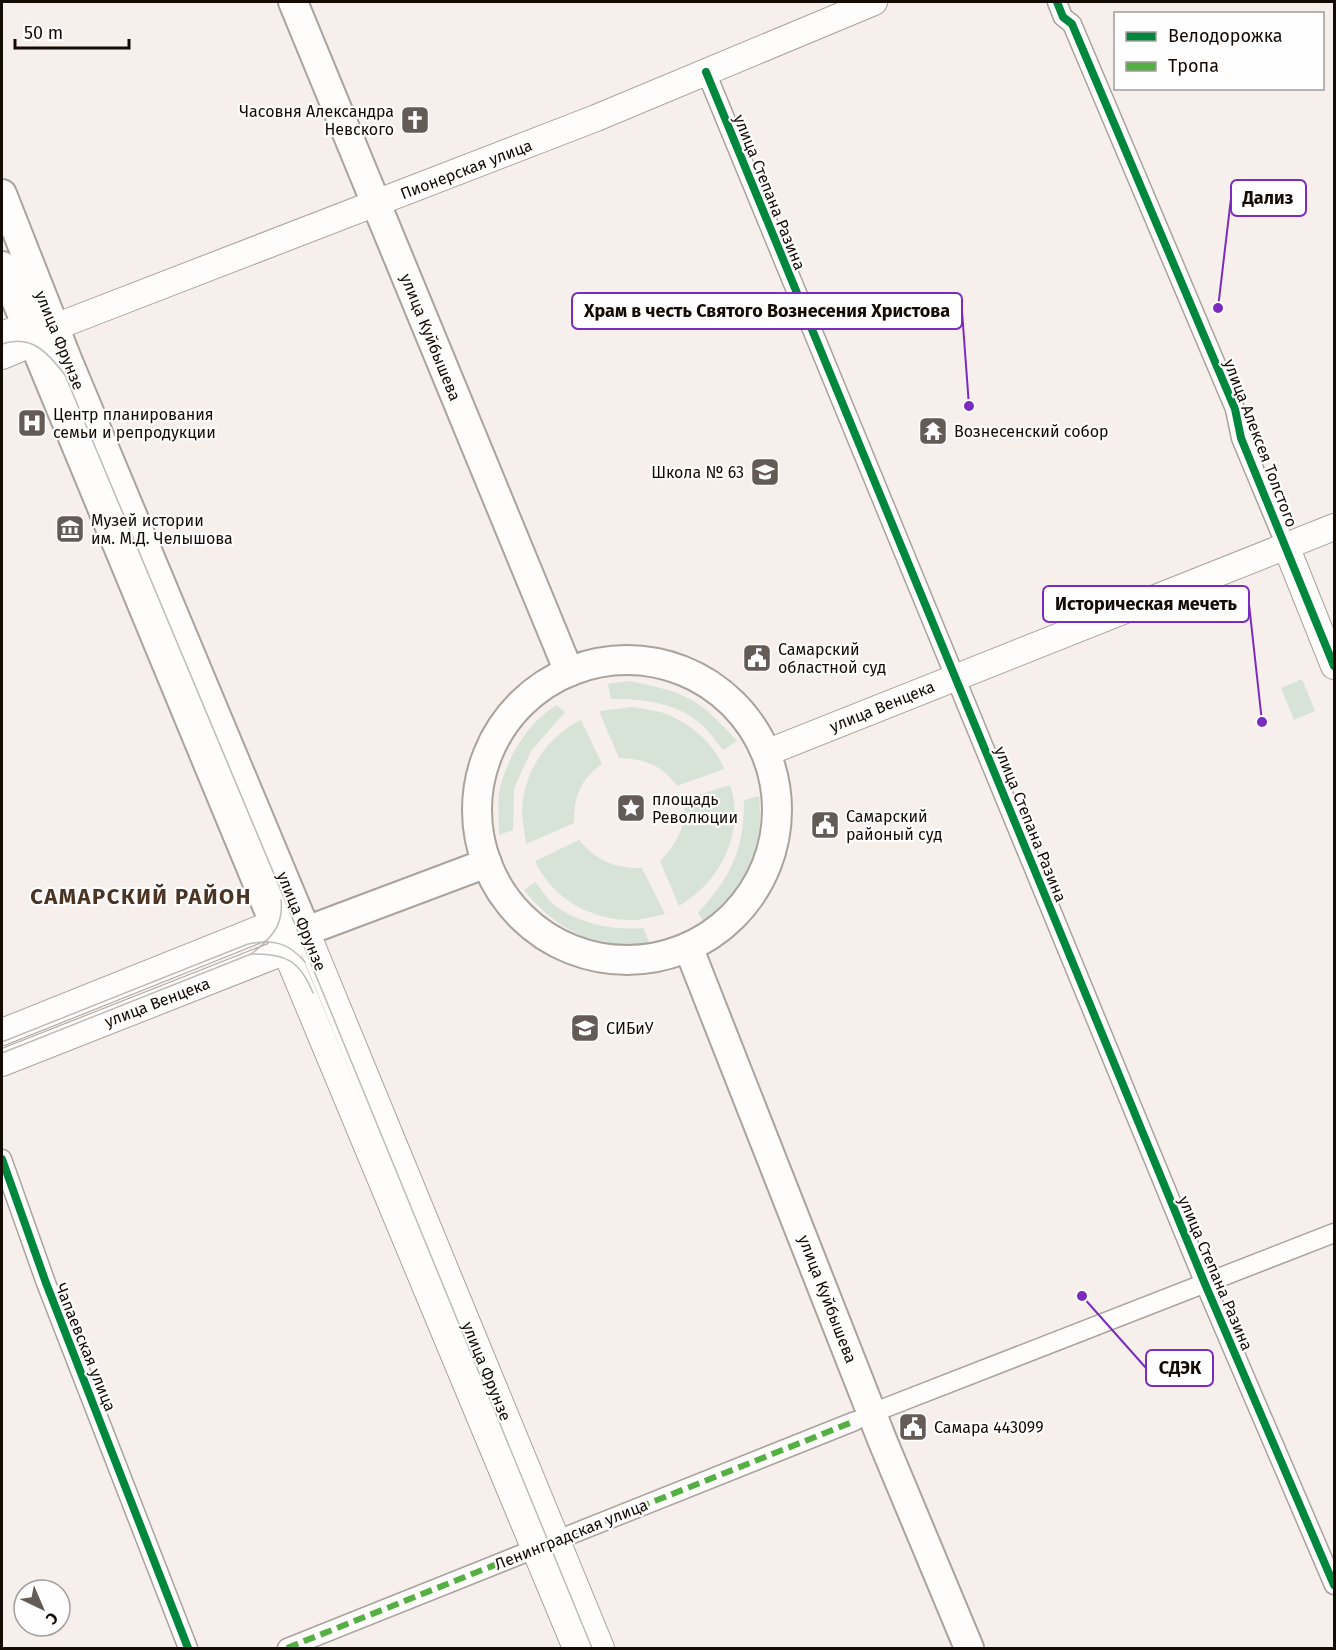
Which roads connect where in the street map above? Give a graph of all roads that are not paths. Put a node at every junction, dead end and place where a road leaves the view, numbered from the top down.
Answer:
1 (293, 2) edge
2 (874, 2) edge
3 (1060, 9) edge
4 (706, 72) junction
5 (2, 194) edge
6 (376, 205) junction
7 (2, 266) edge
8 (29, 333) edge
9 (2, 356) edge
10 (1335, 527) edge
11 (1286, 546) junction
12 (1335, 666) edge
13 (569, 672) junction
14 (955, 676) junction
15 (766, 753) junction
16 (487, 863) junction
17 (274, 923) junction
18 (306, 931) junction
19 (689, 949) junction
20 (286, 951) junction
21 (2, 1032) edge
22 (2, 1063) edge
23 (2, 1159) edge
24 (1335, 1233) edge
25 (1204, 1284) junction
26 (863, 1417) junction
27 (546, 1544) junction
28 (1335, 1585) edge
29 (188, 1648) edge
30 (287, 1648) edge
31 (576, 1648) edge
32 (601, 1648) edge
33 (969, 1648) edge

1 - 6 main road, улица Куйбышева
2 - 4 main road, Пионерская улица
3 - 11 street, улица Алексея Толстого
4 - 6 main road, Пионерская улица
4 - 14 street, улица Степана Разина
5 - 8 main road, улица Фрунзе
6 - 8 main road, Пионерская улица
6 - 13 main road, улица Куйбышева
7 - 8 main road, улица Фрунзе
8 - 9 main road, Пионерская улица
8 - 17 main road, улица Фрунзе
8 - 18 main road, улица Фрунзе
10 - 11 main road, улица Венцека
11 - 12 main road, улица Алексея Толстого
11 - 14 main road, улица Венцека
13 - 15 main road
13 - 16 main road
14 - 15 main road, улица Венцека
14 - 25 street, улица Степана Разина
15 - 19 main road
16 - 18 main road, улица Венцека
16 - 19 main road
17 - 18 main road
17 - 20 main road, улица Фрунзе
17 - 21 main road, улица Венцека
18 - 20 main road, улица Венцека
18 - 27 main road, улица Фрунзе
19 - 26 main road, улица Куйбышева
20 - 22 main road, улица Венцека
20 - 27 main road, улица Фрунзе
23 - 29 street, Чапаевская улица
24 - 25 street, Ленинградская улица
25 - 26 street, Ленинградская улица
25 - 28 street, улица Степана Разина
26 - 27 street, Ленинградская улица
26 - 33 main road, улица Куйбышева
27 - 30 street, Ленинградская улица
27 - 31 main road, улица Фрунзе
27 - 32 main road, улица Фрунзе

